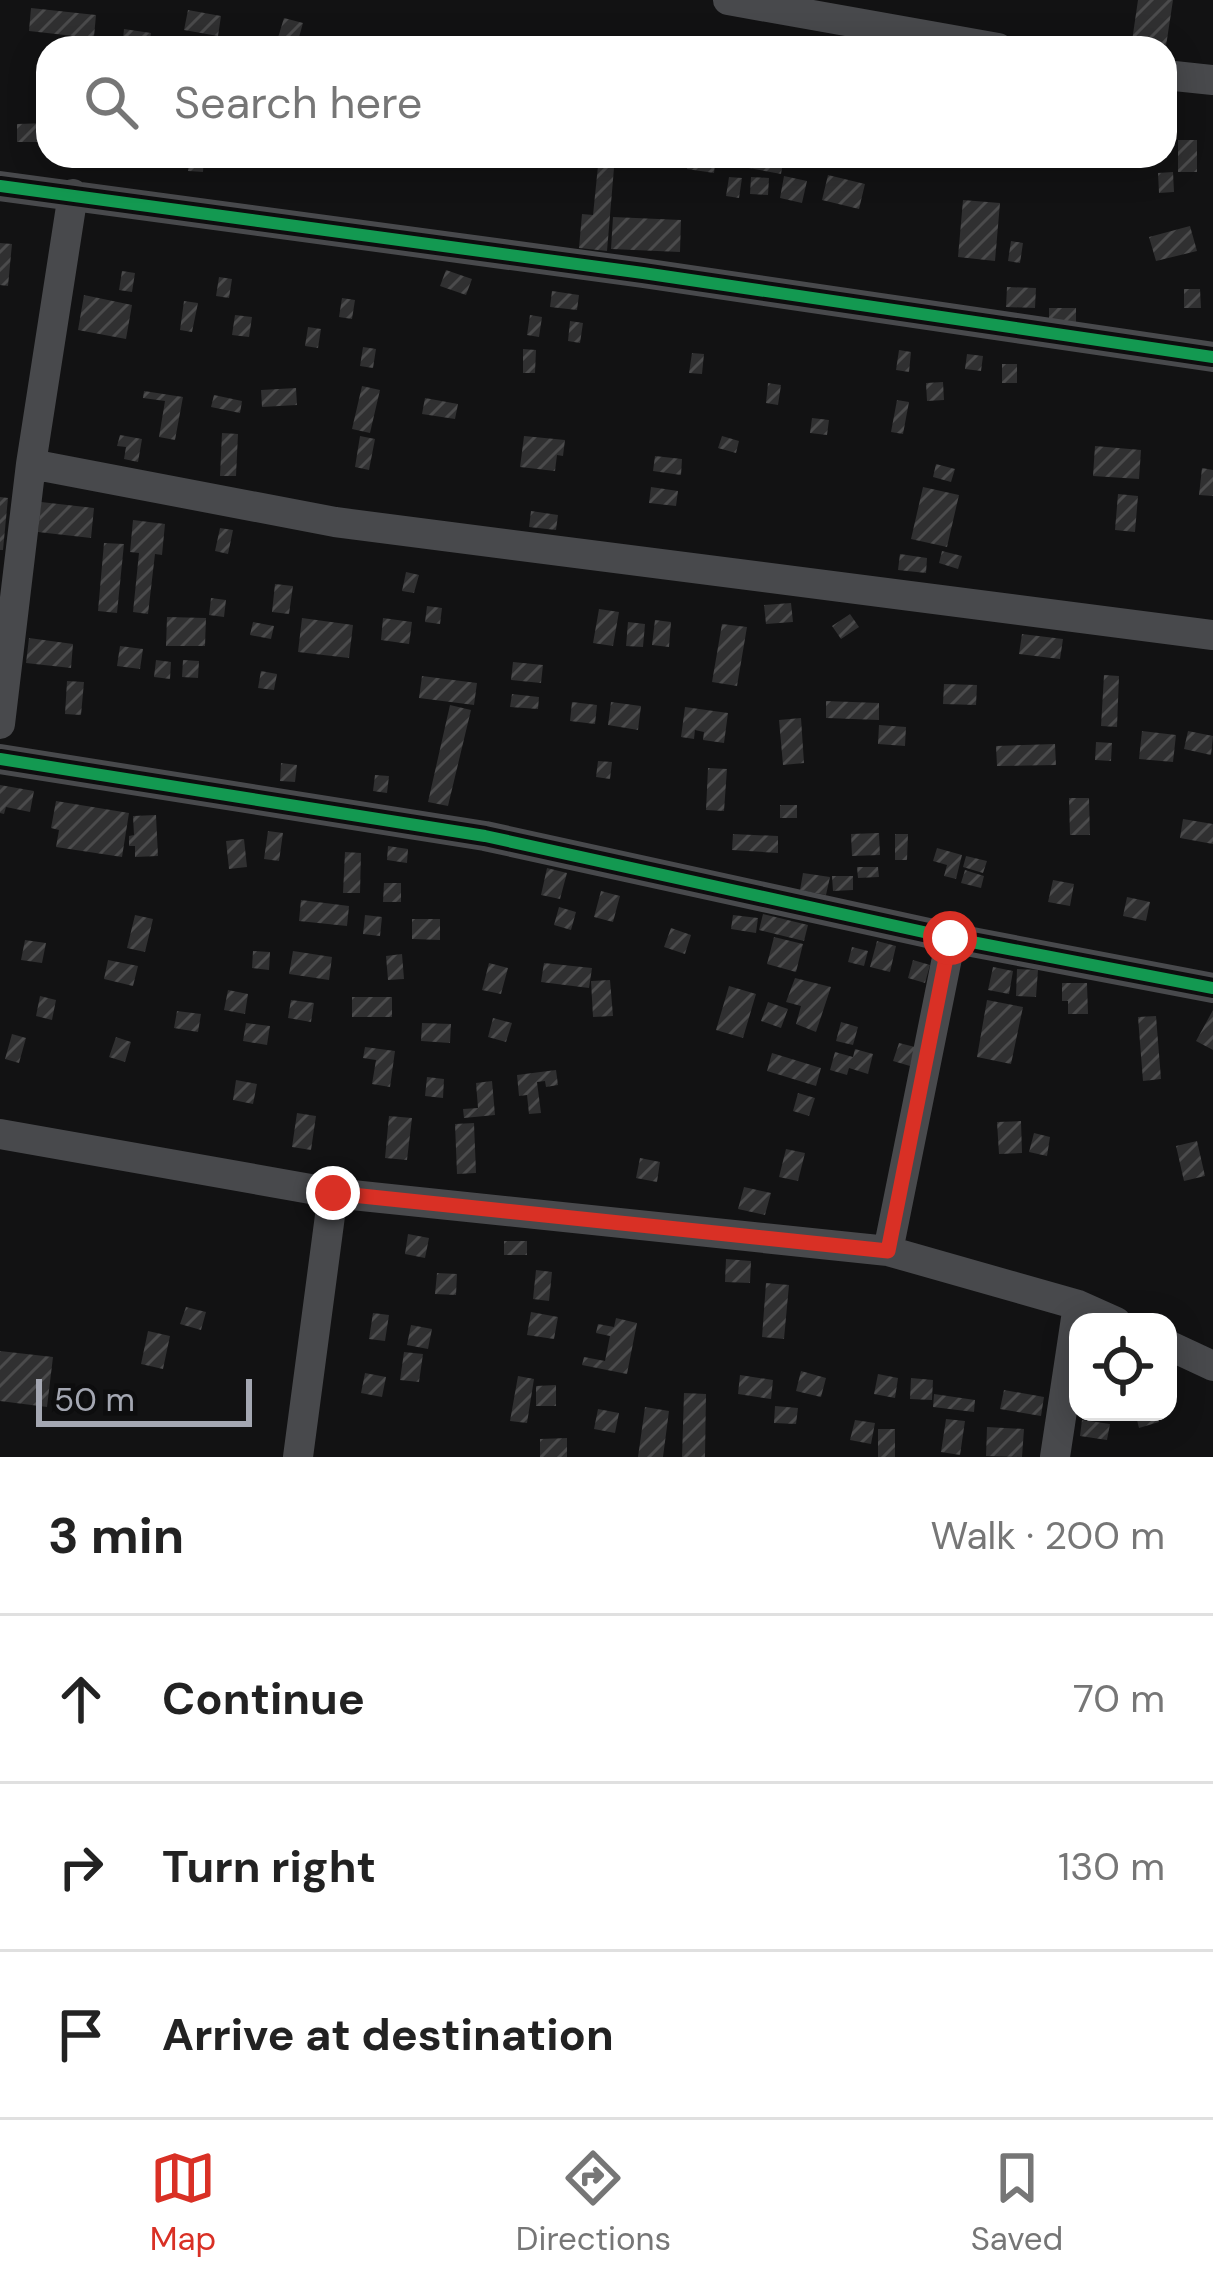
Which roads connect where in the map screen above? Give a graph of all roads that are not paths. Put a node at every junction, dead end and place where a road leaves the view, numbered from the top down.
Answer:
1 (728, 0) edge
2 (930, 36) edge
3 (1177, 76) edge
4 (1213, 80) edge
5 (0, 186) edge
6 (74, 194) junction
7 (1213, 357) edge
8 (32, 464) junction
9 (1213, 635) edge
10 (0, 724) edge
11 (0, 759) edge
12 (950, 938) junction
13 (1213, 988) edge
14 (0, 1134) edge
15 (333, 1193) junction
16 (888, 1251) junction
17 (1078, 1305) junction
18 (1096, 1313) edge
19 (1177, 1349) edge
20 (1213, 1366) edge
21 (298, 1457) edge
22 (1055, 1457) edge

1 - 2 street
3 - 4 street
5 - 6 street
6 - 7 street
6 - 8 street
8 - 9 street
8 - 10 street
11 - 12 street
12 - 13 street
12 - 16 street
14 - 15 street
15 - 16 street
15 - 21 street
16 - 17 street
17 - 18 street
17 - 22 street
19 - 20 street

